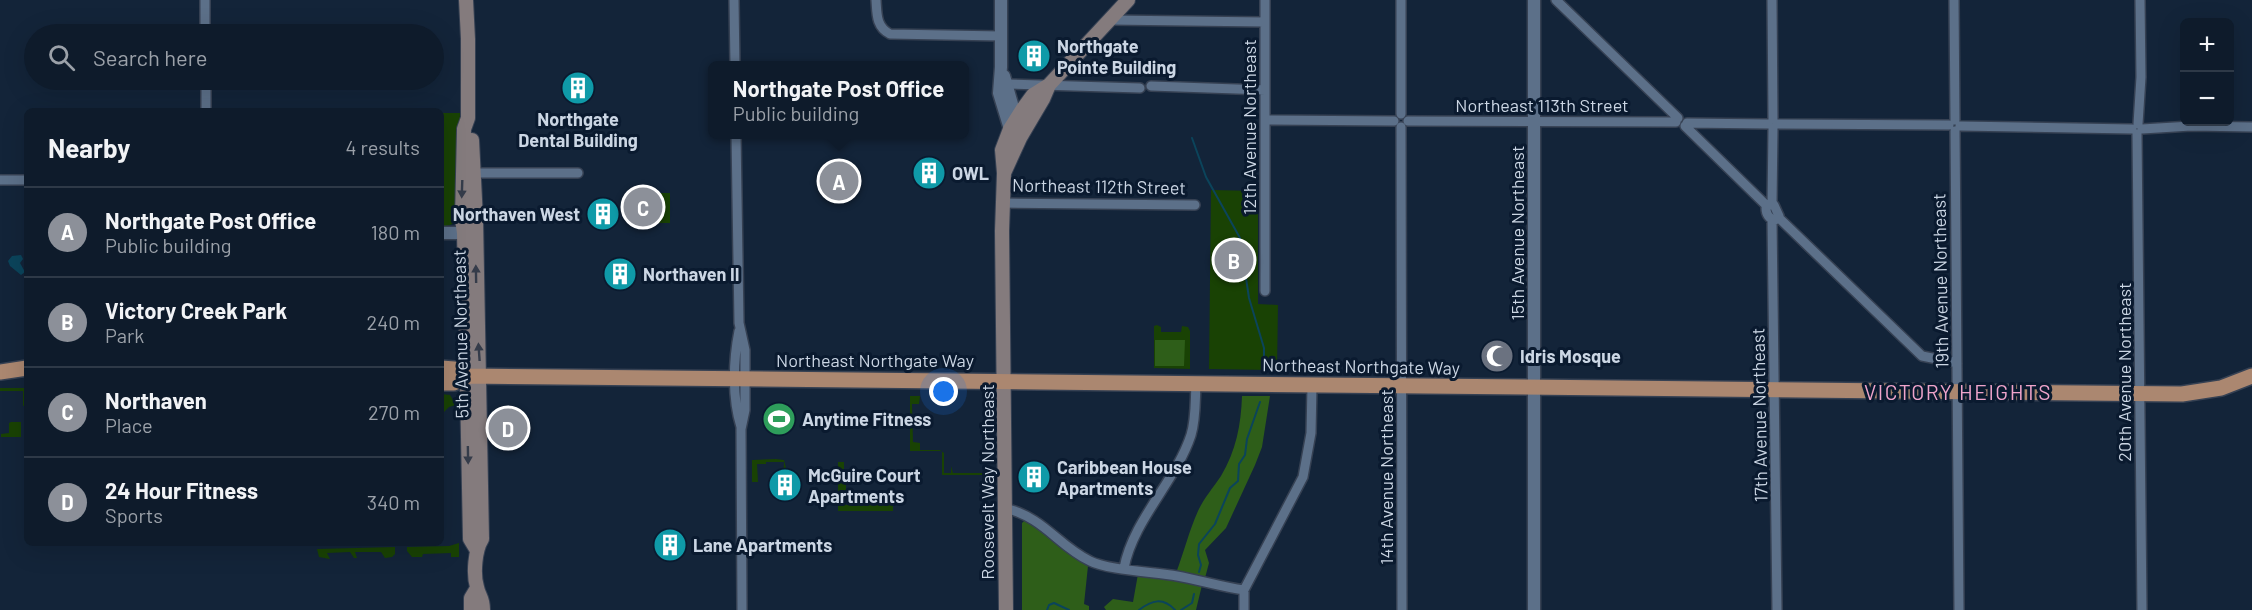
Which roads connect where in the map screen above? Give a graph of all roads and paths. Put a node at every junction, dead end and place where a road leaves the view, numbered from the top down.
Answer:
1 (205, 0) edge
2 (466, 0) edge
3 (734, 0) edge
4 (876, 0) edge
5 (1001, 0) edge
6 (1128, 0) edge
7 (1265, 0) edge
8 (1401, 0) edge
9 (1534, 0) edge
10 (1556, 0) edge
11 (1772, 0) edge
12 (1954, 0) edge
13 (2140, 0) edge
14 (1110, 20) junction
15 (1265, 22) junction
16 (206, 24) edge
17 (1001, 36) junction
18 (735, 61) edge
19 (1001, 67) junction
20 (1006, 84) junction
21 (1049, 85) junction
22 (1151, 86) dead end
23 (1140, 88) dead end
24 (206, 90) edge
25 (1265, 90) junction
26 (206, 108) edge
27 (468, 118) junction
28 (1266, 120) junction
29 (1401, 121) junction
30 (1681, 122) junction
31 (1535, 123) junction
32 (1773, 124) junction
33 (1955, 126) junction
34 (2252, 127) edge
35 (1015, 128) junction
36 (2137, 129) junction
37 (736, 139) edge
38 (474, 173) junction
39 (578, 173) dead end
40 (0, 180) edge
41 (24, 180) edge
42 (1002, 203) junction
43 (1195, 205) dead end
44 (1769, 205) junction
45 (1775, 218) junction
46 (444, 233) edge
47 (470, 233) junction
48 (1265, 291) dead end
49 (1957, 363) junction
50 (24, 368) edge
51 (444, 368) edge
52 (3, 372) edge
53 (473, 376) junction
54 (2252, 376) edge
55 (24, 377) edge
56 (740, 378) junction
57 (1004, 381) junction
58 (444, 383) edge
59 (1196, 384) junction
60 (1312, 386) junction
61 (1402, 387) junction
62 (1535, 387) junction
63 (1774, 389) junction
64 (1958, 391) junction
65 (2141, 393) junction
66 (1005, 508) junction
67 (1124, 568) junction
68 (477, 588) junction
69 (1244, 590) junction
70 (471, 610) edge
71 (483, 610) edge
72 (742, 610) edge
73 (1006, 610) edge
74 (1244, 610) edge
75 (1402, 610) edge
76 (1534, 610) edge
77 (1777, 610) edge
78 (1959, 610) edge
79 (2142, 610) edge

1 - 16 street
2 - 27 main road, 5th Avenue Northeast
3 - 18 street
4 - 17 street
5 - 17 street
6 - 14 main road
7 - 15 street, 12th Avenue Northeast
8 - 29 street, 14th Avenue Northeast
9 - 31 street, 15th Avenue Northeast
10 - 30 street
11 - 32 street
12 - 33 street, 19th Avenue Northeast
13 - 36 street, 20th Avenue Northeast
14 - 15 street
14 - 21 main road
15 - 25 street, 12th Avenue Northeast
17 - 19 street
19 - 20 street
19 - 35 street
20 - 21 street
20 - 35 street
21 - 23 street
21 - 35 main road
21 - 35 main road
22 - 25 street
24 - 26 street
25 - 28 street, 12th Avenue Northeast
27 - 38 main road, 5th Avenue Northeast
27 -> 47 main road, 5th Avenue Northeast
28 - 29 street, Northeast 113th Street
28 - 48 street, 12th Avenue Northeast
29 - 31 street, Northeast 113th Street
29 - 61 street, 14th Avenue Northeast
30 - 31 street, Northeast 113th Street
30 - 32 street, Northeast 113th Street
30 - 44 street
31 - 62 street, 15th Avenue Northeast
32 - 33 street, Northeast 113th Street
32 - 44 street
33 - 36 street, Northeast 113th Street
33 - 49 street, 19th Avenue Northeast
34 - 36 street, Northeast 113th Street
35 - 42 main road, Roosevelt Way Northeast
36 - 65 street, 20th Avenue Northeast
37 - 56 street
38 - 39 street
38 - 47 main road, 5th Avenue Northeast
40 - 41 street
42 - 43 street, Northeast 112th Street
42 - 57 main road, Roosevelt Way Northeast
44 - 45 street
45 - 49 street
45 - 63 street, 17th Avenue Northeast
46 - 47 street
47 - 53 main road, 5th Avenue Northeast
49 - 64 street, 19th Avenue Northeast
50 - 52 main road
51 - 53 main road, Northeast Northgate Way
52 - 55 main road
53 - 56 main road, Northeast Northgate Way
53 - 58 main road, Northeast Northgate Way
53 - 68 main road, 5th Avenue Northeast
54 - 65 main road, Northeast Northgate Way
56 - 57 main road, Northeast Northgate Way
56 - 72 street
57 - 59 main road, Northeast Northgate Way
57 - 66 main road, Roosevelt Way Northeast
59 - 60 main road, Northeast Northgate Way
59 - 67 street
60 - 61 main road, Northeast Northgate Way
60 - 69 street
61 - 62 main road, Northeast Northgate Way
61 - 75 street, 14th Avenue Northeast
62 - 63 main road, Northeast Northgate Way
62 - 76 street, 15th Avenue Northeast
63 - 64 main road, Northeast Northgate Way
63 - 77 street, 17th Avenue Northeast
64 - 65 main road, Northeast Northgate Way
64 - 78 street, 19th Avenue Northeast
65 - 79 street, 20th Avenue Northeast
66 - 67 street
66 - 73 main road, Roosevelt Way Northeast
67 - 69 street
68 - 70 main road, 5th Avenue Northeast
68 - 71 main road, 5th Avenue Northeast
69 - 74 street

